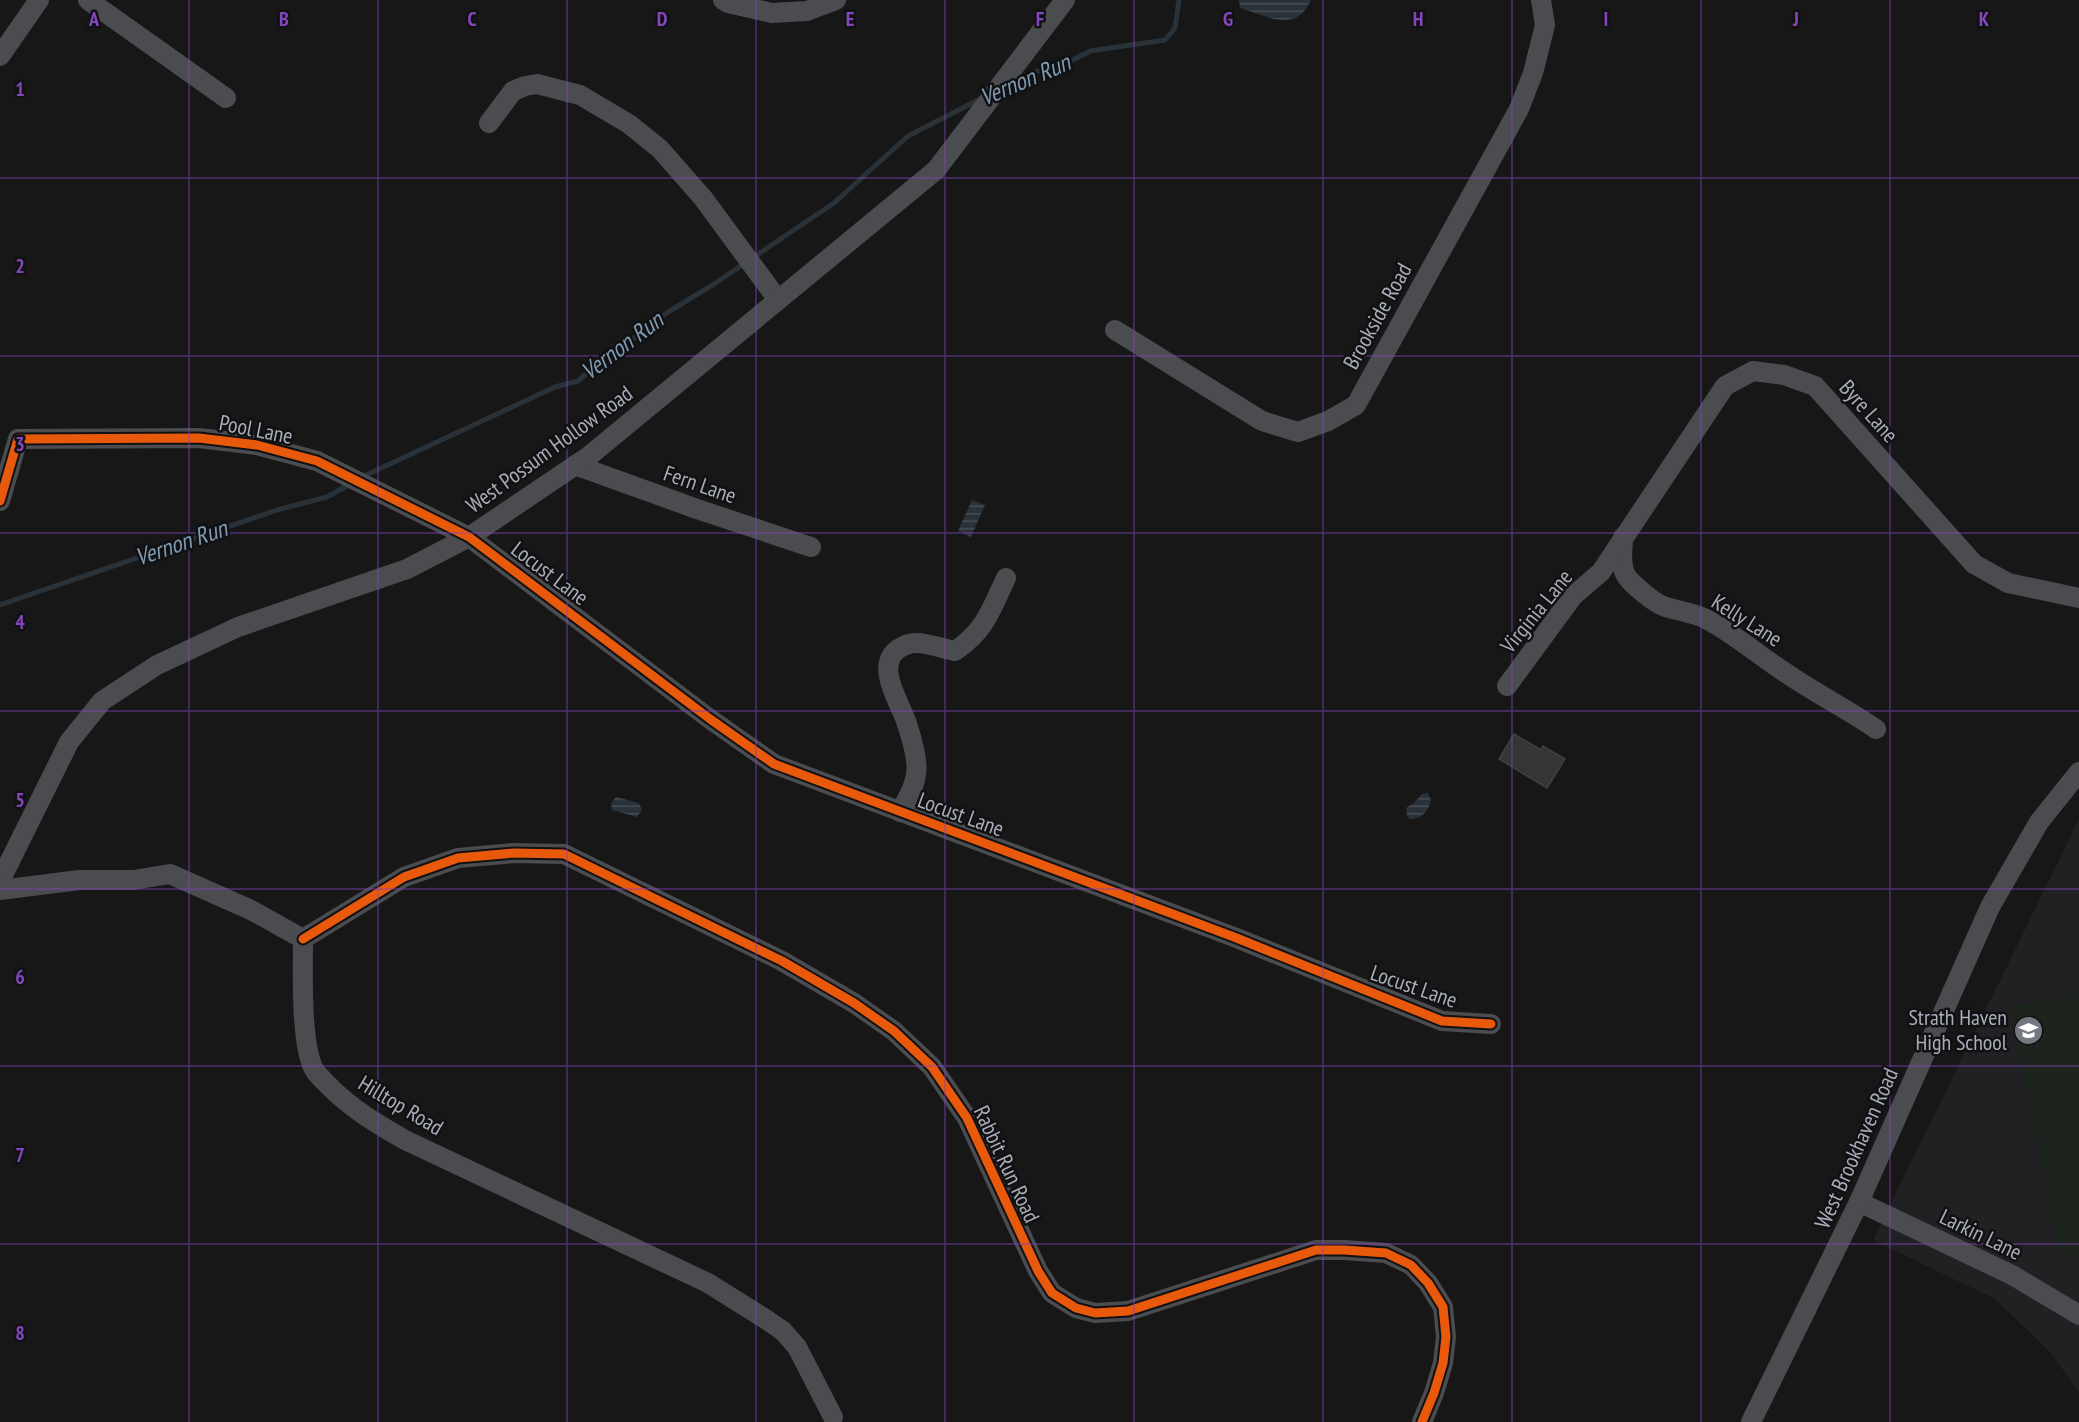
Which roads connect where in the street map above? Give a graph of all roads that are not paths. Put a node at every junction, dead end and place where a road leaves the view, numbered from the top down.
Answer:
1 (39, 0) edge
2 (723, 0) edge
3 (836, 0) edge
4 (1541, 0) edge
5 (1059, 2) edge
6 (95, 6) edge
7 (0, 56) edge
8 (226, 98) dead end
9 (489, 123) dead end
10 (778, 300) junction
11 (1115, 330) dead end
12 (575, 465) junction
13 (0, 501) edge
14 (469, 537) junction
15 (1623, 537) junction
16 (811, 547) dead end
17 (1006, 578) dead end
18 (2079, 598) edge
19 (1507, 686) dead end
20 (1876, 729) dead end
21 (2079, 771) edge
22 (900, 812) junction
23 (0, 881) edge
24 (0, 890) edge
25 (303, 939) junction
26 (1491, 1024) dead end
27 (1859, 1202) junction
28 (2079, 1315) edge
29 (833, 1417) dead end
30 (1422, 1422) edge
31 (1751, 1422) edge

1 - 7 street
2 - 3 street
4 - 11 street, Brookside Road
5 - 10 street, West Possum Hollow Road
6 - 8 street
9 - 10 street
10 - 12 street, West Possum Hollow Road
12 - 14 street, West Possum Hollow Road
12 - 16 street, Fern Lane
13 - 14 street, Pool Lane
14 - 22 street, Locust Lane
14 - 23 street, West Possum Hollow Road
15 - 18 street, Byre Lane
15 - 19 street, Virginia Lane
15 - 20 street, Kelly Lane
17 - 22 street
21 - 27 street, West Brookhaven Road
22 - 26 street, Locust Lane
24 - 25 street
25 - 29 street, Hilltop Road
25 - 30 street, Rabbit Run Road
27 - 28 street, Larkin Lane
27 - 31 street, West Brookhaven Road

